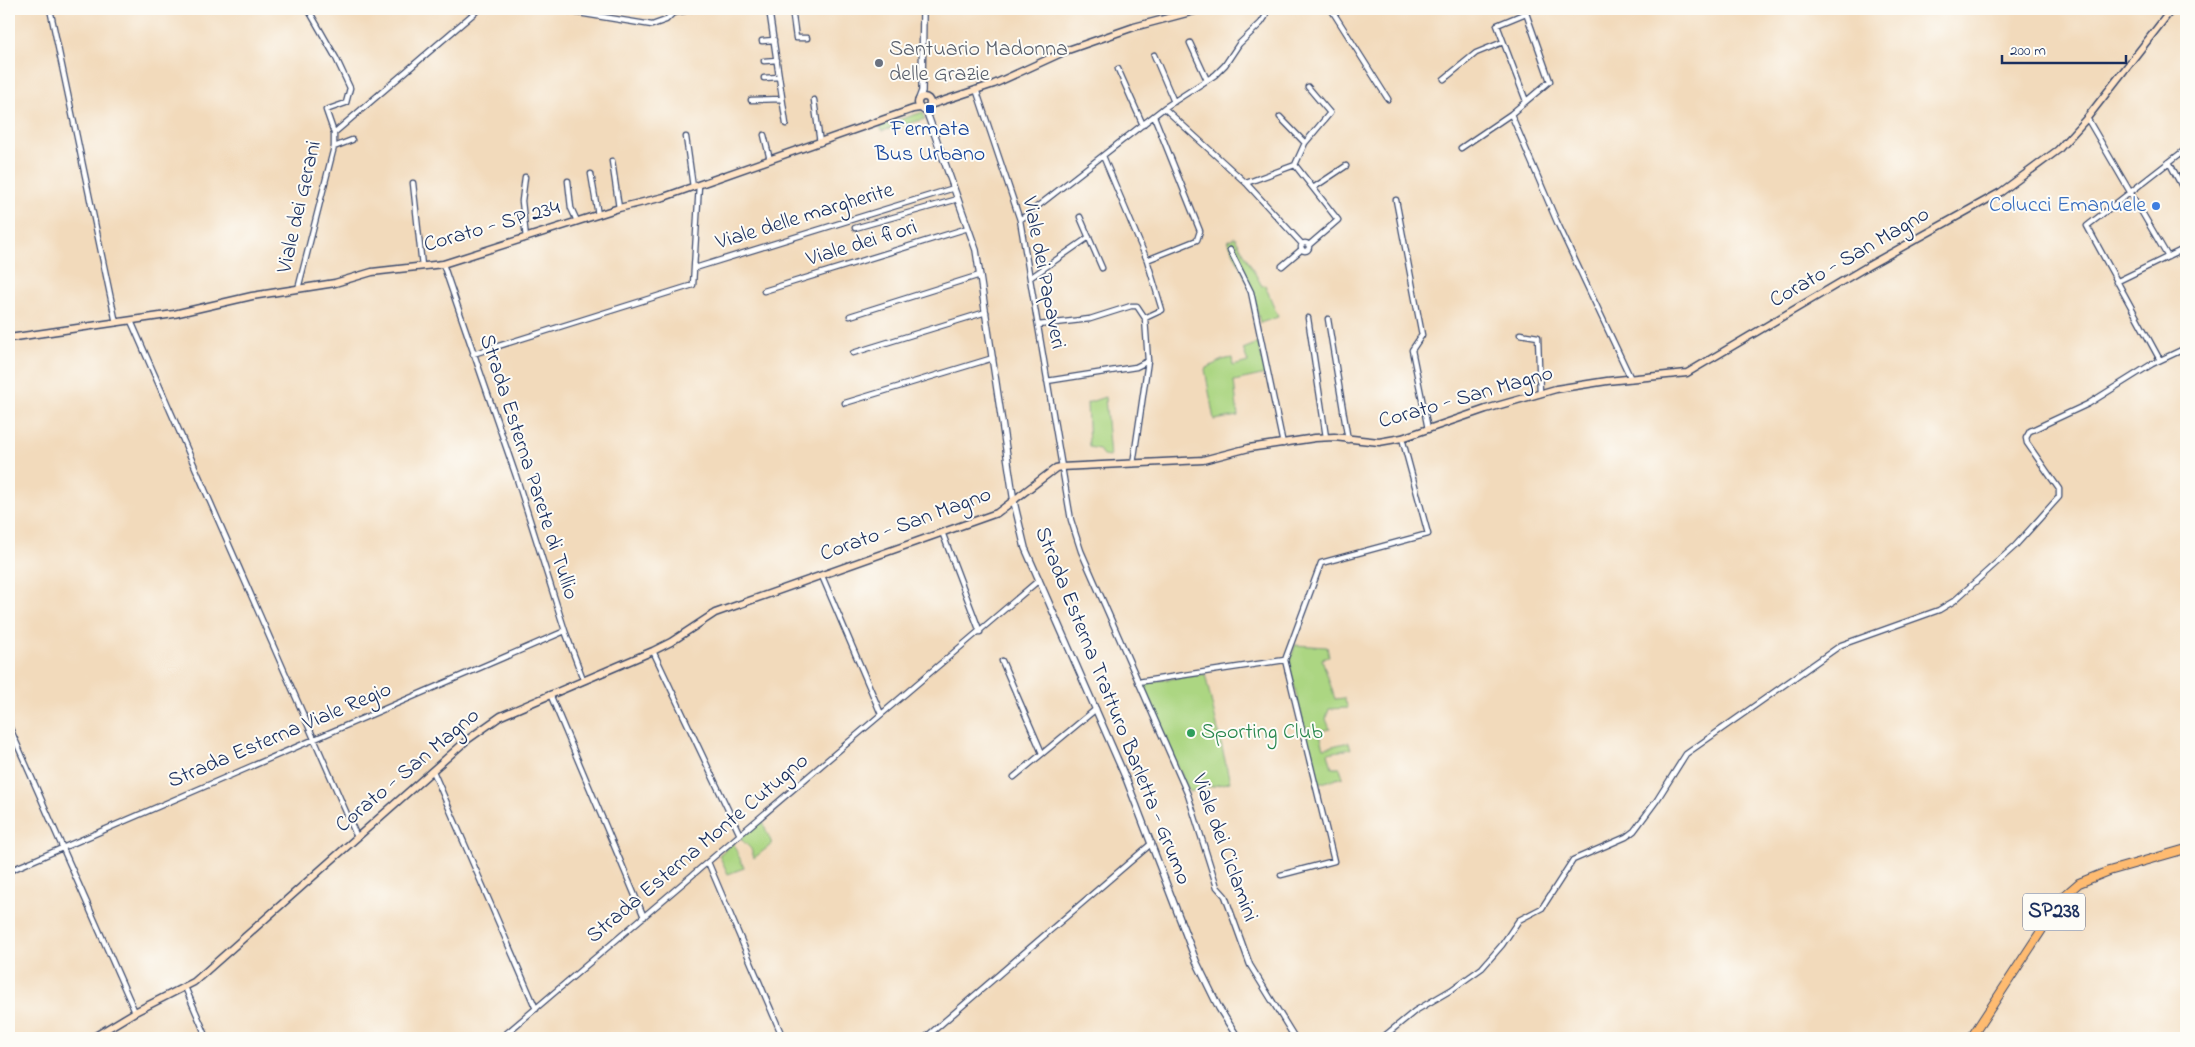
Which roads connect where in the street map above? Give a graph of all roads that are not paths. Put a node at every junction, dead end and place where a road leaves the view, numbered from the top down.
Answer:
1 (50, 9) edge
2 (308, 9) edge
3 (479, 9) edge
4 (554, 9) edge
5 (588, 9) edge
6 (694, 9) edge
7 (769, 9) edge
8 (792, 9) edge
9 (923, 9) edge
10 (1202, 9) edge
11 (1267, 9) edge
12 (1332, 9) edge
13 (2172, 9) edge
14 (590, 15) junction
15 (807, 38) dead end
16 (774, 40) junction
17 (762, 42) dead end
18 (1503, 42) junction
19 (1190, 43) dead end
20 (1154, 55) dead end
21 (777, 60) junction
22 (764, 61) dead end
23 (1118, 69) dead end
24 (779, 77) junction
25 (764, 78) dead end
26 (1444, 79) dead end
27 (1207, 80) junction
28 (1308, 87) dead end
29 (976, 89) junction
30 (782, 99) junction
31 (751, 100) dead end
32 (814, 100) dead end
33 (1388, 100) dead end
34 (1526, 101) junction
35 (1174, 102) junction
36 (923, 104) junction
37 (1164, 108) junction
38 (1511, 114) junction
39 (1154, 116) junction
40 (1280, 117) dead end
41 (2087, 118) junction
42 (786, 124) dead end
43 (1143, 125) junction
44 (334, 133) junction
45 (764, 135) dead end
46 (686, 137) dead end
47 (352, 140) dead end
48 (820, 143) junction
49 (1305, 143) junction
50 (334, 147) junction
51 (1461, 148) dead end
52 (2186, 149) edge
53 (1103, 156) junction
54 (770, 160) junction
55 (612, 161) dead end
56 (2169, 162) junction
57 (1295, 165) junction
58 (1346, 166) dead end
59 (591, 174) dead end
60 (525, 177) dead end
61 (568, 181) dead end
62 (413, 183) dead end
63 (1246, 183) junction
64 (696, 186) junction
65 (954, 188) junction
66 (1313, 188) junction
67 (2130, 192) junction
68 (2186, 194) edge
69 (958, 199) junction
70 (1396, 200) dead end
71 (619, 208) junction
72 (598, 215) junction
73 (1080, 217) dead end
74 (1020, 220) junction
75 (577, 221) junction
76 (855, 228) dead end
77 (968, 228) junction
78 (1088, 237) junction
79 (526, 238) junction
80 (1302, 246) junction
81 (2186, 248) edge
82 (1230, 250) dead end
83 (2168, 257) junction
84 (1147, 260) junction
85 (443, 264) junction
86 (422, 266) junction
87 (1282, 266) dead end
88 (695, 268) junction
89 (1102, 268) dead end
90 (980, 275) junction
91 (1030, 278) junction
92 (2116, 282) junction
93 (298, 289) junction
94 (764, 291) dead end
95 (986, 312) junction
96 (850, 316) dead end
97 (1144, 318) junction
98 (1308, 318) dead end
99 (1328, 320) dead end
100 (132, 321) junction
101 (116, 323) junction
102 (1038, 325) junction
103 (1520, 334) dead end
104 (9, 338) edge
105 (2186, 348) edge
106 (853, 353) dead end
107 (473, 354) junction
108 (992, 358) junction
109 (2160, 360) junction
110 (1148, 361) junction
111 (1631, 379) junction
112 (1047, 381) junction
113 (1540, 394) junction
114 (844, 403) dead end
115 (1428, 429) junction
116 (1326, 438) junction
117 (1402, 438) junction
118 (1348, 440) junction
119 (1283, 444) junction
120 (1133, 464) junction
121 (1061, 467) junction
122 (1014, 502) junction
123 (942, 532) junction
124 (822, 576) junction
125 (1039, 580) junction
126 (565, 631) junction
127 (980, 632) junction
128 (653, 651) junction
129 (1286, 660) junction
130 (1002, 661) dead end
131 (584, 679) junction
132 (1138, 682) junction
133 (550, 694) junction
134 (1096, 709) junction
135 (881, 714) junction
136 (9, 726) edge
137 (313, 740) junction
138 (1042, 753) junction
139 (433, 771) junction
140 (1014, 777) dead end
141 (740, 835) junction
142 (357, 837) junction
143 (1152, 843) junction
144 (62, 848) junction
145 (2186, 849) edge
146 (708, 862) junction
147 (9, 871) edge
148 (1281, 875) dead end
149 (644, 917) junction
150 (185, 986) junction
151 (536, 1009) junction
152 (135, 1012) junction
153 (92, 1038) edge
154 (207, 1038) edge
155 (501, 1038) edge
156 (783, 1038) edge
157 (924, 1038) edge
158 (1238, 1038) edge
159 (1295, 1038) edge
160 (1382, 1038) edge
161 (1970, 1038) edge

1 - 101 street
2 - 44 street, Viale dei Gerani
3 - 44 street
4 - 14 street
5 - 14 street
6 - 14 street
7 - 16 street
8 - 15 street
9 - 36 street, Strada Esterna Tratturo Barletta - Grumo
10 - 29 main road
11 - 27 street
12 - 33 street
13 - 41 main road, Corato - San Magno
16 - 17 street
16 - 21 street
18 - 26 street
18 - 34 street
18 - 34 street
19 - 27 street
20 - 35 street
21 - 22 street
21 - 24 street
23 - 43 street
24 - 25 street
24 - 30 street
27 - 35 street
28 - 49 street
29 - 36 main road
29 - 74 street, Viale dei Papaveri
30 - 31 street
30 - 42 street
32 - 48 street
34 - 38 street
35 - 37 street
36 - 48 main road, Corato - SP 234
36 - 65 street, Strada Esterna Tratturo Barletta - Grumo
37 - 39 street
37 - 63 street
38 - 51 street
38 - 111 street
39 - 43 street
39 - 84 street
40 - 49 street
41 - 67 street
41 - 111 main road, Corato - San Magno
43 - 53 street
44 - 50 street, Viale dei Gerani
45 - 54 street
46 - 64 street
47 - 50 street
48 - 54 main road, Corato - SP 234
49 - 57 street
50 - 93 street, Viale dei Gerani
52 - 56 street
53 - 74 street
53 - 84 street
54 - 64 main road, Corato - SP 234
55 - 71 street
56 - 67 street
56 - 68 street
57 - 63 street
57 - 66 street
58 - 66 street
59 - 72 street
60 - 79 street
61 - 75 street
62 - 86 street
63 - 80 street
64 - 71 main road, Corato - SP 234
64 - 88 street
65 - 69 street, Strada Esterna Tratturo Barletta - Grumo
65 - 88 street, Viale delle margherite
66 - 80 street
67 - 83 street
67 - 92 street
69 - 76 street
69 - 77 street, Strada Esterna Tratturo Barletta - Grumo
70 - 115 street
71 - 72 main road, Corato - SP 234
72 - 75 main road, Corato - SP 234
73 - 78 street
74 - 91 street, Viale dei Papaveri
75 - 79 main road, Corato - SP 234
77 - 90 street, Strada Esterna Tratturo Barletta - Grumo
77 - 94 street, Viale dei fiori
78 - 89 street
78 - 91 street
79 - 85 main road, Corato - SP 234
80 - 87 street
81 - 83 street
82 - 119 street
83 - 92 street
84 - 97 street
85 - 86 main road, Corato - SP 234
85 - 107 street, Strada Esterna Parete di Tullio
86 - 93 main road, Corato - SP 234
88 - 107 street
90 - 95 street, Strada Esterna Tratturo Barletta - Grumo
90 - 96 street
91 - 102 street, Viale dei Papaveri
92 - 109 street
93 - 100 main road, Corato - SP 234
95 - 106 street
95 - 108 street, Strada Esterna Tratturo Barletta - Grumo
97 - 102 street
97 - 110 street
98 - 116 street
99 - 118 street
100 - 101 main road, Corato - SP 234
100 - 137 street
101 - 104 main road, Corato - SP 234
102 - 112 street, Viale dei Papaveri
103 - 113 street
105 - 109 street
107 - 126 street, Strada Esterna Parete di Tullio
108 - 114 street
108 - 122 street, Strada Esterna Tratturo Barletta - Grumo
109 - 160 street
110 - 112 street
110 - 120 street
111 - 113 main road, Corato - San Magno
112 - 121 street, Viale dei Papaveri
113 - 115 main road, Corato - San Magno
115 - 117 main road, Corato - San Magno
116 - 118 main road, Corato - San Magno
116 - 119 main road, Corato - San Magno
117 - 118 main road, Corato - San Magno
117 - 129 street
119 - 120 main road, Corato - San Magno
120 - 121 main road, Corato - San Magno
121 - 122 main road, Corato - San Magno
121 - 132 street, Viale dei Ciclamini
122 - 123 main road, Corato - San Magno
122 - 125 street, Strada Esterna Tratturo Barletta - Grumo
123 - 124 main road, Corato - San Magno
123 - 127 street
124 - 128 main road, Corato - San Magno
124 - 135 street
125 - 127 street, Strada Esterna Monte Cutugno
125 - 134 street, Strada Esterna Tratturo Barletta - Grumo
126 - 131 street, Strada Esterna Parete di Tullio
126 - 137 street, Strada Esterna Viale Regio
127 - 135 street, Strada Esterna Monte Cutugno
128 - 131 main road, Corato - San Magno
128 - 141 street
129 - 132 street
129 - 148 street
130 - 138 street
131 - 133 main road, Corato - San Magno
132 - 159 street, Viale dei Ciclamini
133 - 139 main road, Corato - San Magno
133 - 149 street
134 - 138 street
134 - 143 street, Strada Esterna Tratturo Barletta - Grumo
135 - 141 street, Strada Esterna Monte Cutugno
136 - 144 street
137 - 142 street
137 - 144 street, Strada Esterna Viale Regio
138 - 140 street
139 - 142 main road, Corato - San Magno
139 - 151 street
141 - 146 street, Strada Esterna Monte Cutugno
142 - 150 main road, Corato - San Magno
143 - 157 street
143 - 158 street, Strada Esterna Tratturo Barletta - Grumo
144 - 147 street, Strada Esterna Viale Regio
144 - 152 street
145 - 161 main road, SP238
146 - 149 street, Strada Esterna Monte Cutugno
146 - 156 street
149 - 151 street, Strada Esterna Monte Cutugno
150 - 152 main road, Corato - San Magno
150 - 154 street
151 - 155 street, Strada Esterna Monte Cutugno
152 - 153 main road, Corato - San Magno

